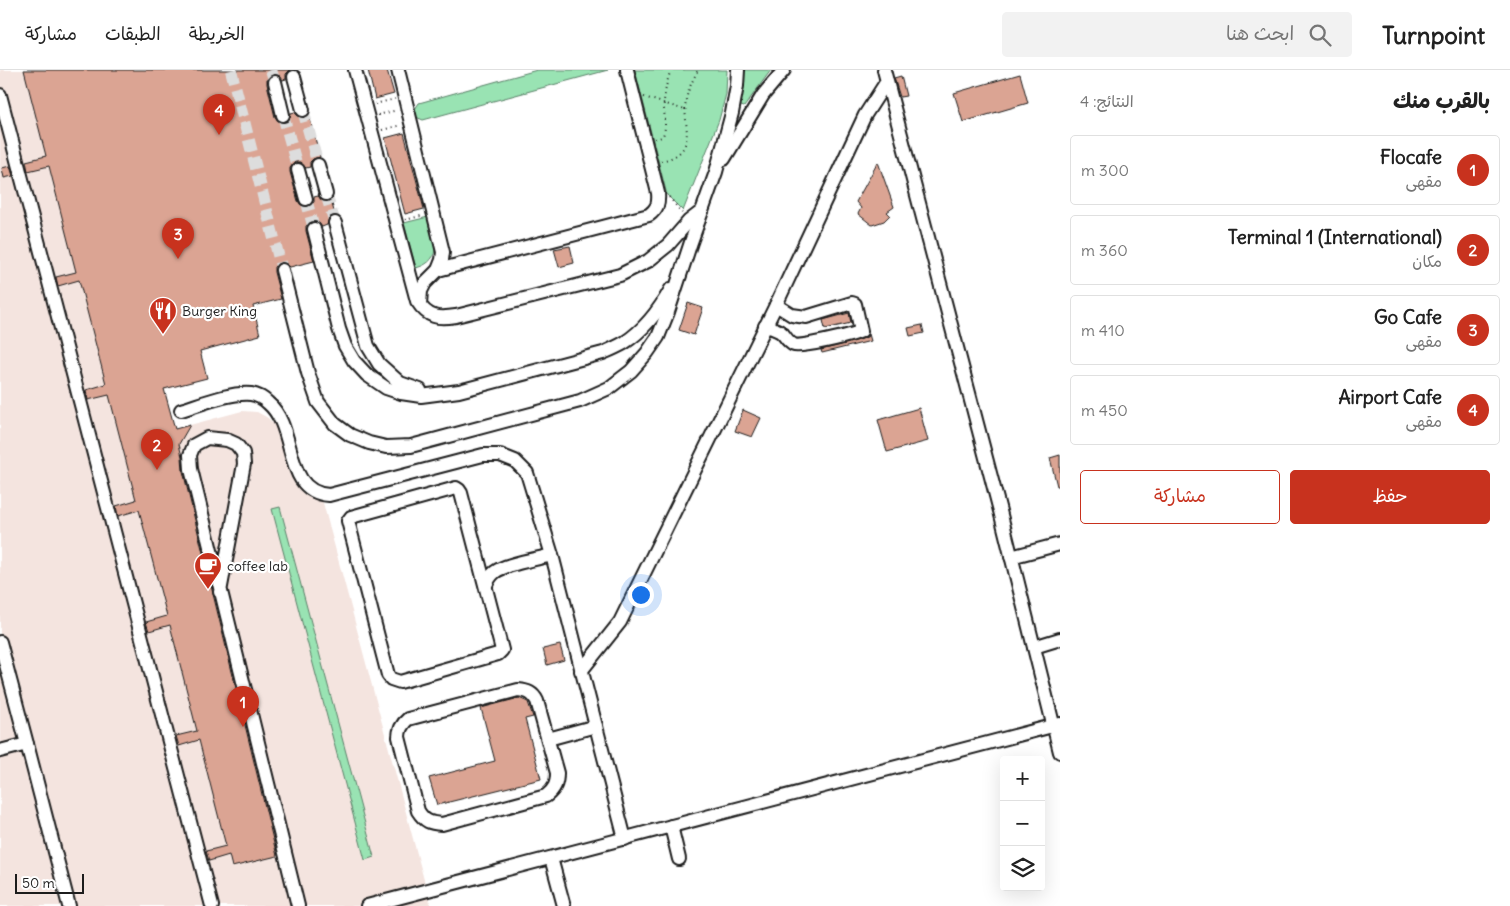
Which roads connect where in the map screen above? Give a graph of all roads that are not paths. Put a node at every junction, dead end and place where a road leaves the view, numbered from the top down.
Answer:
1 (355, 70) edge
2 (398, 70) edge
3 (628, 70) edge
4 (738, 70) edge
5 (784, 70) edge
6 (885, 75) edge
7 (294, 77) dead end
8 (275, 82) tunnel mouth
9 (0, 95) edge
10 (303, 110) tunnel mouth
11 (283, 115) tunnel mouth
12 (318, 165) tunnel mouth
13 (298, 170) tunnel mouth
14 (716, 172) junction
15 (326, 194) tunnel mouth
16 (306, 199) tunnel mouth
17 (702, 211) junction
18 (335, 223) tunnel mouth
19 (314, 229) tunnel mouth
20 (282, 270) tunnel mouth
21 (438, 270) junction
22 (681, 270) junction
23 (420, 305) junction
24 (776, 305) junction
25 (765, 326) junction
26 (459, 391) junction
27 (181, 410) dead end
28 (1060, 544) edge
29 (550, 551) junction
30 (478, 556) junction
31 (1011, 557) junction
32 (486, 585) junction
33 (220, 592) junction
34 (1060, 639) edge
35 (0, 642) edge
36 (1034, 647) junction
37 (581, 671) junction
38 (1056, 725) edge
39 (596, 726) junction
40 (548, 739) junction
41 (27, 744) junction
42 (0, 751) edge
43 (1060, 752) edge
44 (671, 826) junction
45 (624, 839) junction
46 (551, 858) junction
47 (679, 859) dead end
48 (406, 901) edge
49 (69, 906) edge
50 (212, 906) edge
51 (298, 906) edge
52 (367, 906) edge
53 (564, 906) edge

1 - 23 lane
2 - 21 lane
3 - 21 lane
4 - 14 lane
5 - 14 lane
6 - 24 lane
6 - 31 lane
7 - 10 lane
8 - 11 lane
9 - 50 lane
12 - 15 lane
13 - 16 lane
14 - 17 lane
17 - 22 lane
17 - 23 lane
18 - 26 lane
19 - 26 lane
20 - 22 lane
21 - 23 lane
22 - 26 lane
24 - 25 lane
24 - 25 lane
25 - 37 lane
27 - 29 lane
28 - 31 lane
29 - 30 lane
29 - 32 lane
29 - 37 lane
30 - 32 lane
30 - 32 lane
31 - 36 lane
33 - 33 lane
33 - 51 lane
34 - 36 lane
35 - 41 lane
36 - 38 lane
37 - 39 lane
38 - 43 lane
38 - 44 lane
39 - 40 lane
39 - 45 lane
40 - 40 lane
41 - 42 lane
41 - 49 lane
44 - 45 lane
44 - 47 lane
45 - 46 lane
46 - 48 lane
46 - 53 lane
48 - 52 lane

